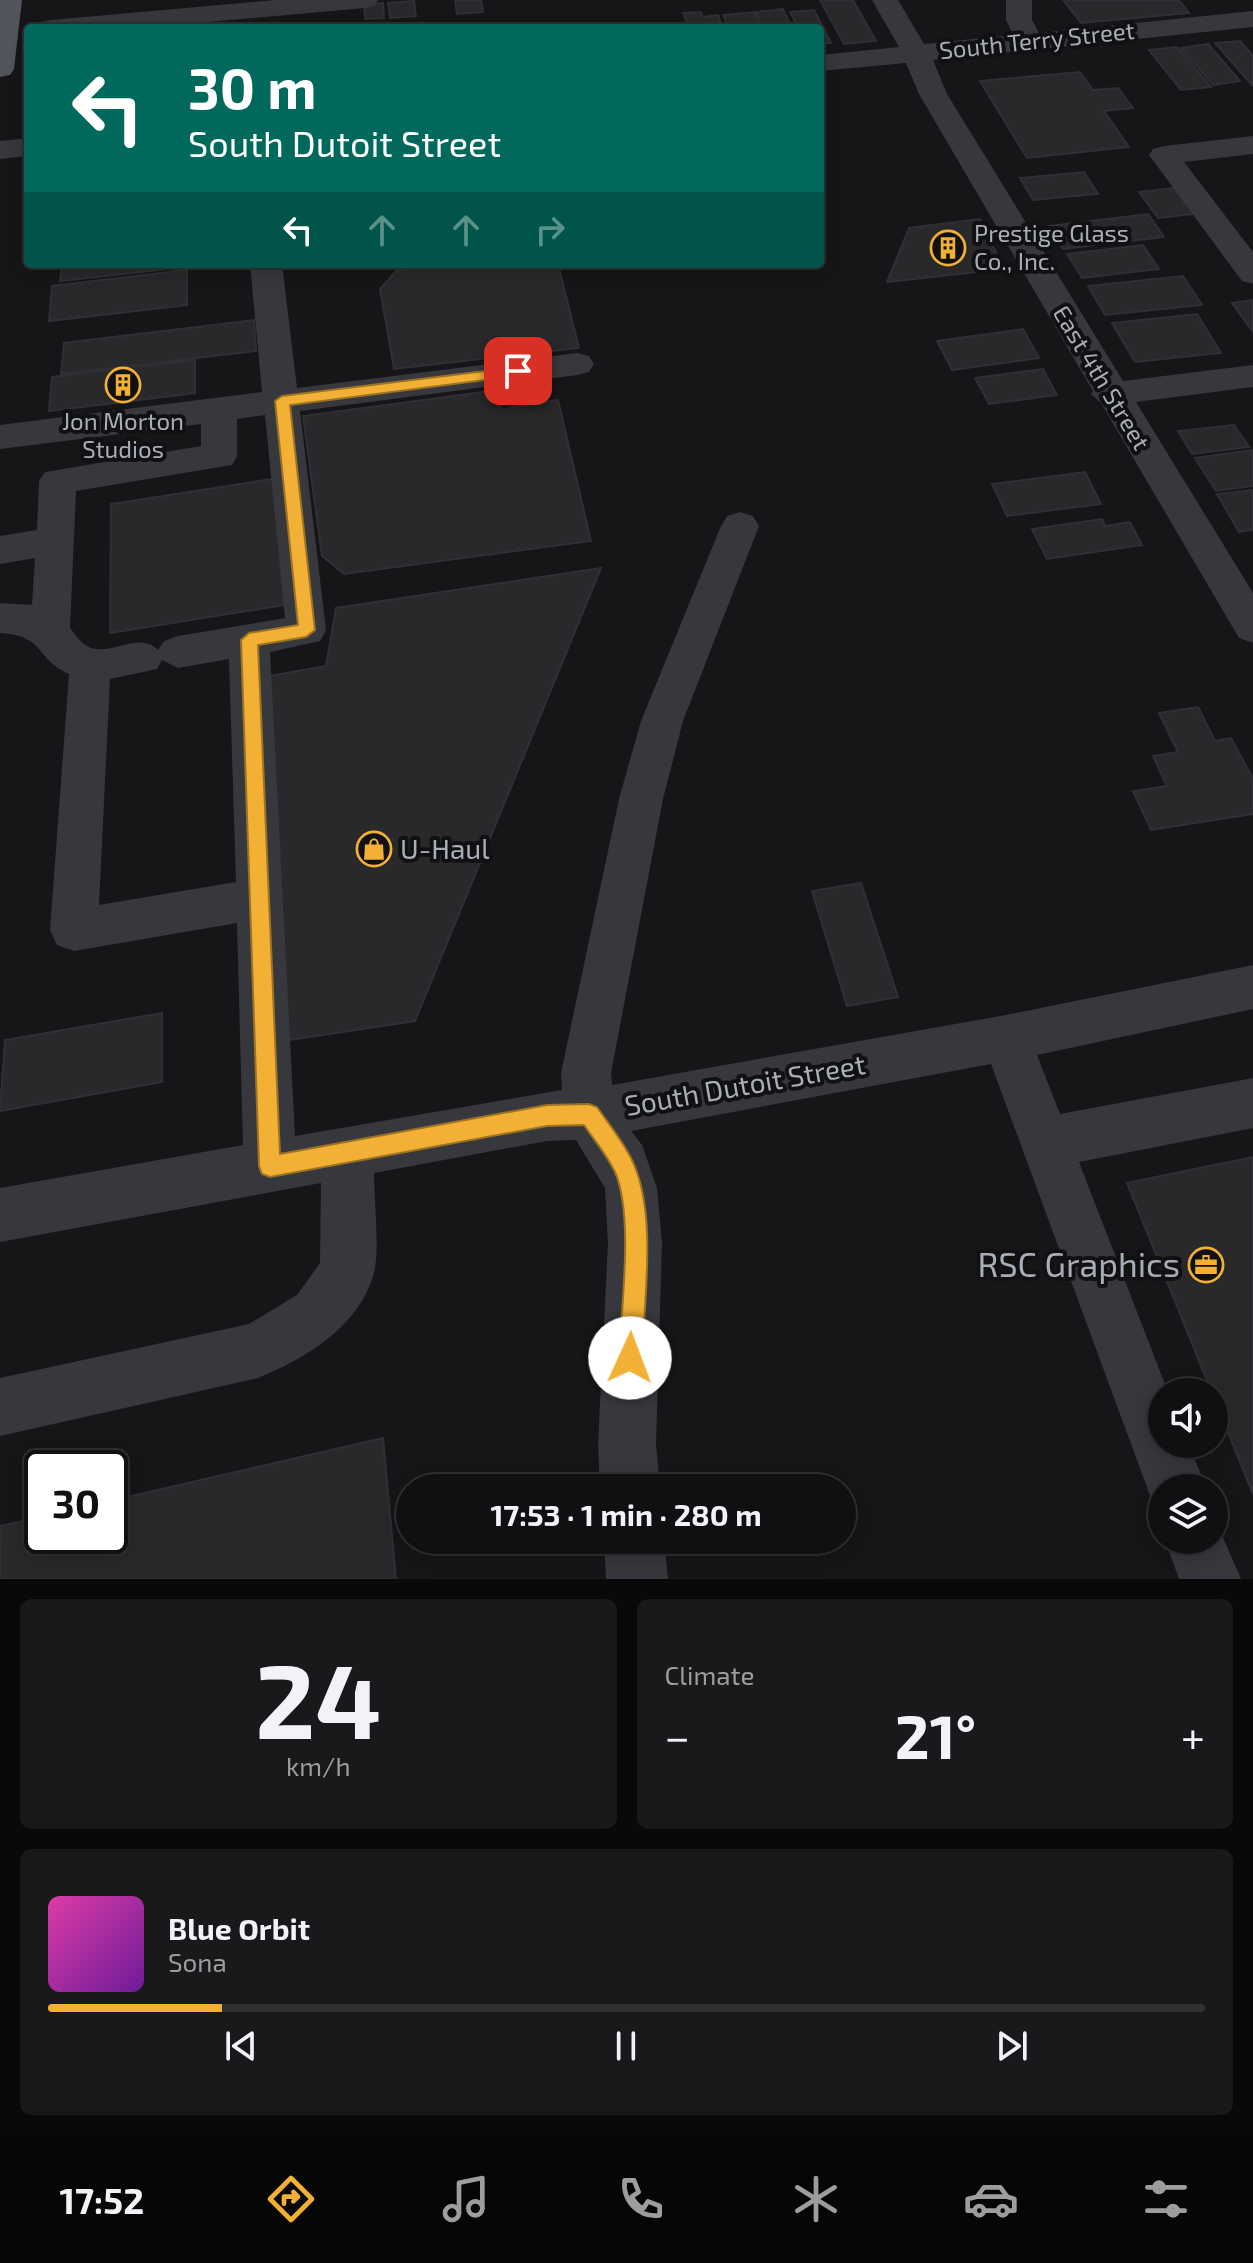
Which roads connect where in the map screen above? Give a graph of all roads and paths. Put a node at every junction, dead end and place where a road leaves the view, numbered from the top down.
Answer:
1 (9, 0) edge
2 (106, 0) edge
3 (143, 0) edge
4 (365, 0) edge
5 (885, 0) edge
6 (1019, 0) edge
7 (241, 13) edge
8 (1253, 19) edge
9 (102, 24) edge
10 (1031, 43) junction
11 (7, 45) edge
12 (916, 53) junction
13 (824, 63) edge
14 (1253, 145) edge
15 (24, 147) edge
16 (0, 150) edge
17 (266, 268) edge
18 (1253, 274) edge
19 (577, 364) dead end
20 (1253, 376) edge
21 (1109, 394) junction
22 (282, 401) junction
23 (219, 409) junction
24 (0, 437) edge
25 (740, 526) dead end
26 (56, 541) junction
27 (0, 550) edge
28 (1247, 605) edge
29 (0, 618) edge
30 (50, 632) junction
31 (249, 640) junction
32 (90, 666) junction
33 (259, 899) junction
34 (1253, 987) edge
35 (1006, 1038) junction
36 (1253, 1103) edge
37 (589, 1114) junction
38 (1045, 1143) junction
39 (348, 1152) junction
40 (270, 1166) junction
41 (0, 1215) edge
42 (0, 1407) edge
43 (629, 1474) edge
44 (1171, 1474) edge
45 (635, 1554) edge
46 (1200, 1554) edge
47 (637, 1579) edge
48 (1210, 1579) edge

1 - 11 main road
2 - 3 street
4 - 7 street
5 - 12 street, East 4th Street
6 - 10 street
7 - 9 street
8 - 10 street, South Terry Street
10 - 12 street, South Terry Street
12 - 13 street, South Terry Street
12 - 21 street, East 4th Street
14 - 18 street
15 - 16 street
17 - 22 street
19 - 22 street
20 - 21 street
21 - 28 street, East 4th Street
22 - 23 street
22 - 31 street
23 - 24 street
23 - 26 street
25 - 37 street
26 - 27 street
26 - 30 street
29 - 30 street
30 - 32 street
31 - 32 street
31 - 33 street
32 - 33 street
33 - 40 street
34 - 35 street, South Dutoit Street
35 - 37 street, South Dutoit Street
35 - 38 street
36 - 38 street
37 - 39 street, South Dutoit Street
37 - 43 street
38 - 44 street
39 - 40 street, South Dutoit Street
39 - 42 street
40 - 41 street, South Dutoit Street
45 - 47 street
46 - 48 street

